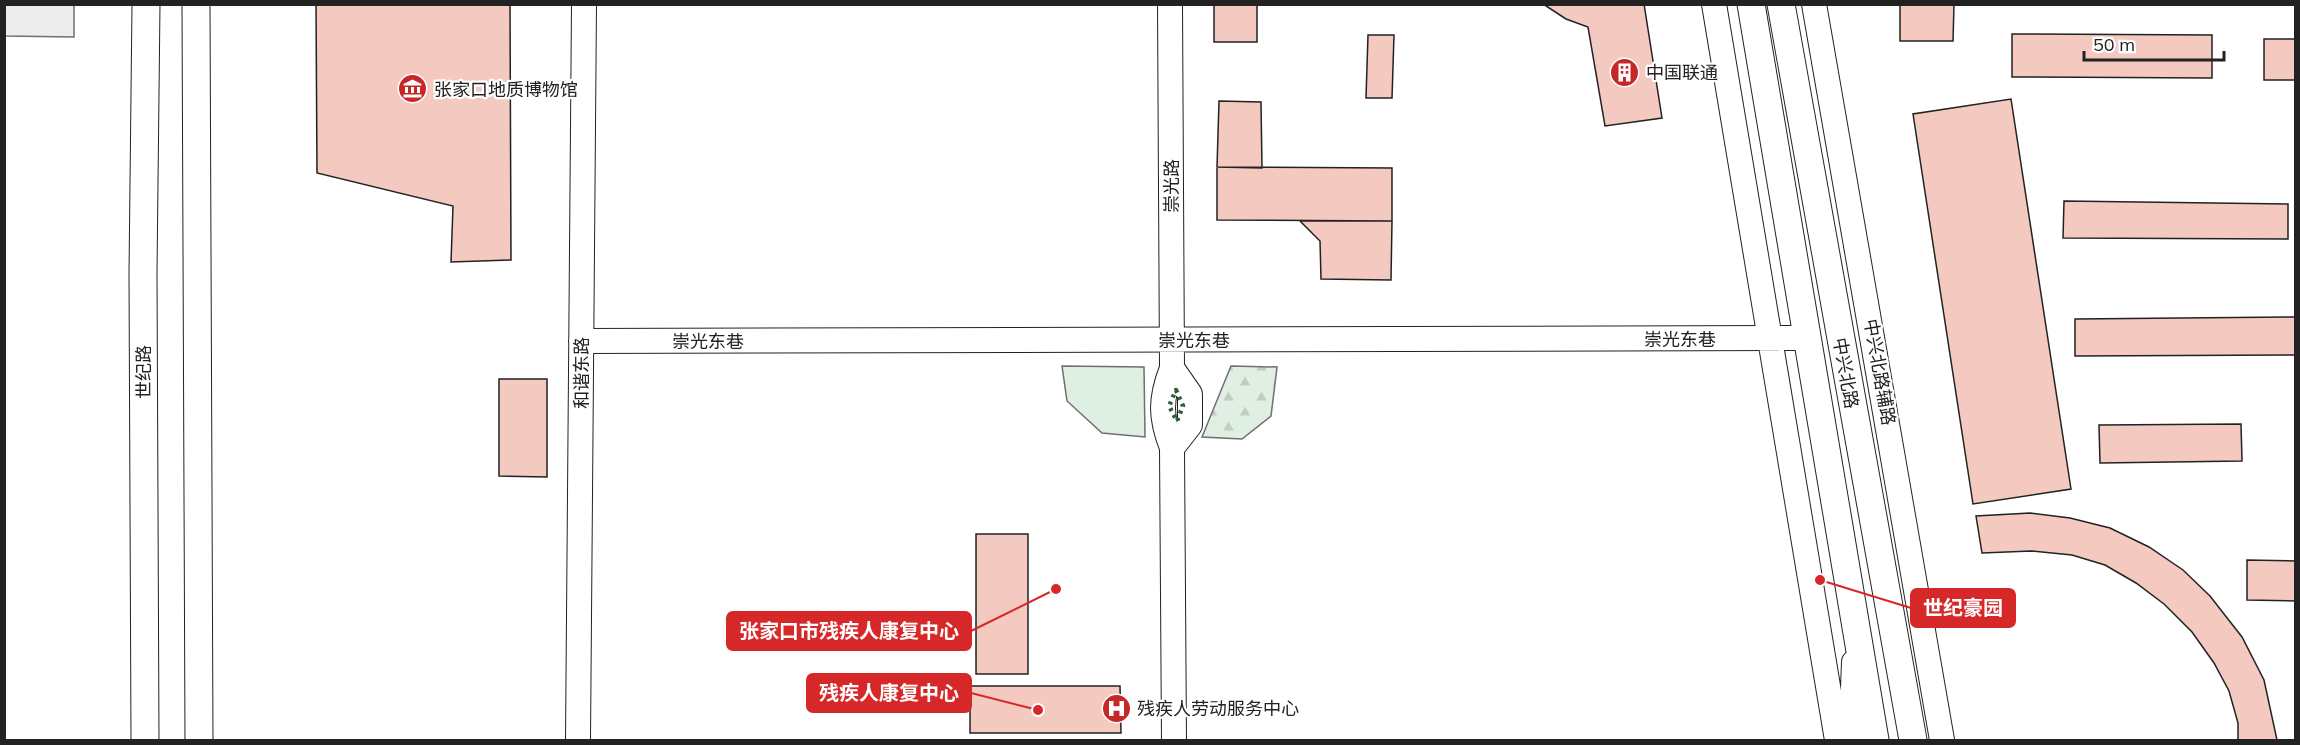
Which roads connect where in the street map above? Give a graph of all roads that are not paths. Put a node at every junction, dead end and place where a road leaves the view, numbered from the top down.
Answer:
1 (146, 4) edge
2 (196, 4) edge
3 (584, 4) edge
4 (1170, 4) edge
5 (1714, 4) edge
6 (1751, 4) edge
7 (1781, 4) edge
8 (1814, 4) edge
9 (1768, 338) junction
10 (1806, 338) junction
11 (1172, 340) junction
12 (581, 341) junction
13 (1892, 624) junction
14 (1856, 626) junction
15 (1840, 739) edge
16 (145, 741) edge
17 (199, 741) edge
18 (578, 741) edge
19 (1174, 741) edge
20 (1875, 741) edge
21 (1913, 741) edge
22 (1927, 741) edge
23 (1942, 741) edge

1 - 16 main road, 世纪路
2 - 17 main road
3 - 12 street, 和谐东路
4 - 11 street, 崇光路
5 - 9 street
6 - 10 main road, 中兴北路
7 - 13 main road, 中兴北路
8 - 23 street, 中兴北路辅路
9 - 10 street, 崇光东巷
9 - 11 street, 崇光东巷
9 - 15 street
10 - 14 main road, 中兴北路
11 - 12 street, 崇光东巷
11 - 19 street, 崇光路
12 - 18 street, 和谐东路
13 - 21 main road, 中兴北路
13 - 22 street
14 - 15 street
14 - 20 main road, 中兴北路

